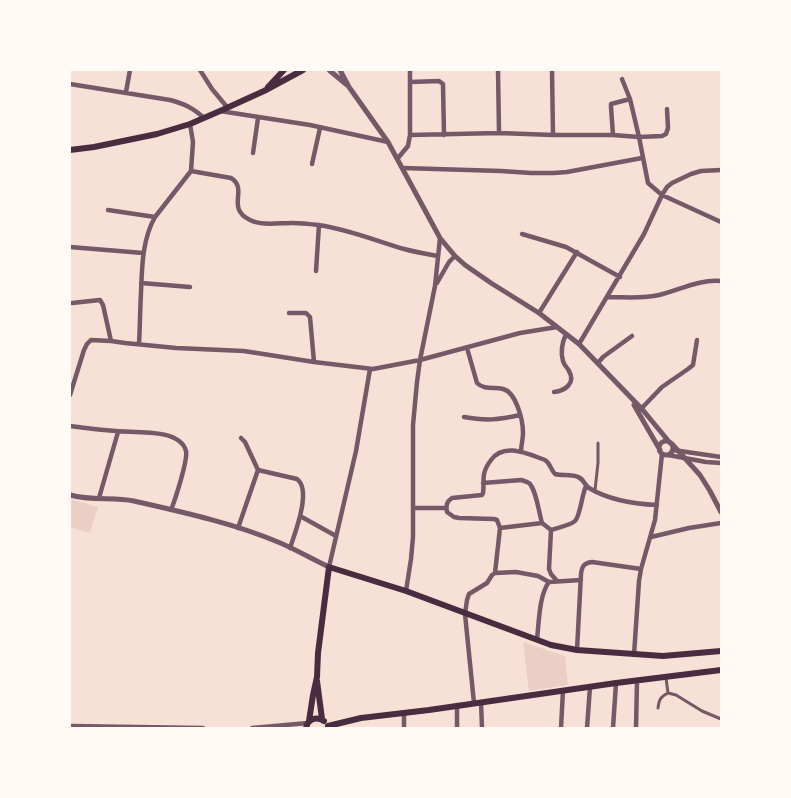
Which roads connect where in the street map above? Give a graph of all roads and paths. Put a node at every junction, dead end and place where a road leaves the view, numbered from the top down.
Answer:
1 (130, 70) edge
2 (200, 70) edge
3 (284, 70) edge
4 (303, 70) edge
5 (329, 70) edge
6 (340, 70) edge
7 (410, 70) edge
8 (498, 70) edge
9 (552, 70) edge
10 (622, 79) dead end
11 (410, 82) junction
12 (70, 84) edge
13 (349, 87) junction
14 (264, 91) junction
15 (126, 92) junction
16 (630, 99) junction
17 (227, 107) junction
18 (667, 109) dead end
19 (220, 111) junction
20 (204, 118) junction
21 (258, 118) junction
22 (190, 124) junction
23 (320, 128) junction
24 (499, 133) junction
25 (410, 135) junction
26 (444, 135) junction
27 (553, 135) junction
28 (613, 135) junction
29 (639, 137) junction
30 (388, 142) junction
31 (70, 150) edge
32 (253, 153) dead end
33 (398, 158) junction
34 (642, 158) junction
35 (312, 164) dead end
36 (403, 168) junction
37 (721, 170) edge
38 (191, 171) junction
39 (662, 195) junction
40 (108, 210) dead end
41 (155, 216) junction
42 (721, 222) edge
43 (319, 225) junction
44 (522, 234) dead end
45 (440, 238) junction
46 (70, 248) edge
47 (577, 252) junction
48 (143, 253) junction
49 (438, 256) junction
50 (455, 256) junction
51 (316, 271) dead end
52 (620, 277) junction
53 (721, 280) edge
54 (141, 283) junction
55 (435, 286) junction
56 (190, 287) dead end
57 (608, 297) junction
58 (72, 303) dead end
59 (290, 313) dead end
60 (538, 313) junction
61 (556, 327) junction
62 (566, 334) junction
63 (632, 336) dead end
64 (697, 340) dead end
65 (111, 341) junction
66 (139, 344) junction
67 (579, 344) junction
68 (467, 348) junction
69 (420, 360) junction
70 (314, 362) junction
71 (598, 363) junction
72 (370, 369) junction
73 (554, 392) dead end
74 (70, 395) edge
75 (640, 411) junction
76 (520, 415) junction
77 (464, 417) dead end
78 (70, 426) edge
79 (118, 432) junction
80 (241, 438) dead end
81 (598, 443) dead end
82 (673, 447) junction
83 (521, 452) junction
84 (663, 453) junction
85 (721, 456) edge
86 (685, 458) junction
87 (721, 462) edge
88 (258, 470) junction
89 (483, 483) junction
90 (586, 486) junction
91 (594, 490) junction
92 (70, 494) edge
93 (99, 498) junction
94 (657, 505) junction
95 (413, 508) junction
96 (446, 508) junction
97 (171, 510) junction
98 (721, 512) edge
99 (300, 516) junction
100 (542, 523) junction
101 (721, 523) edge
102 (238, 528) junction
103 (500, 528) junction
104 (551, 530) junction
105 (336, 536) junction
106 (651, 537) junction
107 (290, 548) junction
108 (330, 567) junction
109 (642, 569) junction
110 (495, 573) junction
111 (580, 580) junction
112 (557, 581) junction
113 (549, 582) junction
114 (406, 592) junction
115 (465, 614) junction
116 (537, 640) junction
117 (577, 650) junction
118 (721, 651) edge
119 (634, 655) junction
120 (721, 670) edge
121 (317, 677) junction
122 (666, 677) junction
123 (637, 681) junction
124 (616, 683) junction
125 (590, 687) junction
126 (563, 690) junction
127 (668, 693) junction
128 (478, 702) junction
129 (457, 705) junction
130 (658, 708) dead end
131 (404, 713) junction
132 (322, 719) junction
133 (721, 719) edge
134 (306, 725) edge
135 (70, 726) edge
136 (328, 727) edge
137 (175, 728) edge
138 (203, 728) edge
139 (252, 728) edge
140 (404, 728) edge
141 (457, 728) edge
142 (482, 728) edge
143 (561, 728) edge
144 (587, 728) edge
145 (613, 728) edge
146 (636, 728) edge

1 - 15 street
2 - 17 street
3 - 14 main road
4 - 14 main road
5 - 13 street
6 - 13 street
7 - 11 street
8 - 24 street
9 - 27 street
10 - 16 street
11 - 25 street
11 - 26 street
12 - 15 street
13 - 30 street
14 - 17 main road
15 - 20 street
16 - 28 street
16 - 29 street
17 - 19 main road
18 - 29 street
19 - 20 main road
19 - 21 street
20 - 22 main road
21 - 23 street
21 - 32 street
22 - 31 main road
22 - 38 street
23 - 30 street
23 - 35 street
24 - 26 street
24 - 27 street
25 - 26 street
25 - 33 street
27 - 28 street
28 - 29 street
29 - 34 street
30 - 33 street
33 - 36 street
34 - 36 street
34 - 39 street
36 - 45 street
37 - 39 street
38 - 41 street
38 - 43 street
39 - 42 street
39 - 52 street
40 - 41 street
41 - 48 street
43 - 49 street
43 - 51 street
44 - 47 street
45 - 49 street
45 - 50 street
46 - 48 street
47 - 52 street
47 - 60 street
48 - 54 street
49 - 55 street
50 - 55 street
50 - 60 street
52 - 57 street
53 - 57 street
54 - 56 street
54 - 66 street
55 - 69 street
57 - 67 street
58 - 65 street
59 - 70 street
60 - 61 street
61 - 62 street
61 - 68 street
62 - 67 street
62 - 73 street
63 - 71 street
64 - 75 street
65 - 66 street
65 - 74 street
66 - 70 street
67 - 71 street
68 - 69 street
68 - 76 street
69 - 72 street
69 - 95 street
70 - 72 street
71 - 75 street
72 - 105 street
75 - 82 street
75 - 84 street
76 - 77 street
76 - 83 street
78 - 79 street
79 - 93 street
79 - 97 street
80 - 88 street
81 - 91 street
82 - 84 street
82 - 84 street
82 - 85 street
82 - 86 street
83 - 89 street
83 - 90 street
84 - 86 street
84 - 94 street
86 - 87 street
86 - 98 street
88 - 99 street
88 - 102 street
89 - 96 street
89 - 100 street
90 - 91 street
90 - 104 street
91 - 94 street
92 - 93 street
93 - 97 street
94 - 106 street
95 - 96 street
95 - 114 street
96 - 103 street
97 - 102 street
99 - 105 street
99 - 107 street
100 - 103 street
100 - 104 street
101 - 106 street
102 - 107 street
103 - 110 street
104 - 112 street
105 - 108 street
106 - 109 street
107 - 108 street
108 - 114 main road
108 - 121 main road
109 - 111 street
109 - 119 street
110 - 113 street
110 - 115 street
111 - 112 street
111 - 117 street
112 - 113 street
113 - 116 street
114 - 115 main road
115 - 116 main road
115 - 128 street
116 - 117 main road
117 - 119 main road
118 - 119 main road
120 - 122 main road
121 - 132 main road
121 - 134 main road
122 - 123 main road
122 - 127 street
123 - 124 main road
123 - 146 street
124 - 125 main road
124 - 145 street
125 - 126 main road
125 - 144 street
126 - 128 main road
126 - 143 street
127 - 130 street
127 - 133 street
128 - 129 main road
128 - 142 street
129 - 131 main road
129 - 141 street
131 - 136 main road
131 - 140 street
132 - 134 main road
132 - 136 main road
134 - 139 street
135 - 137 street
137 - 138 street

